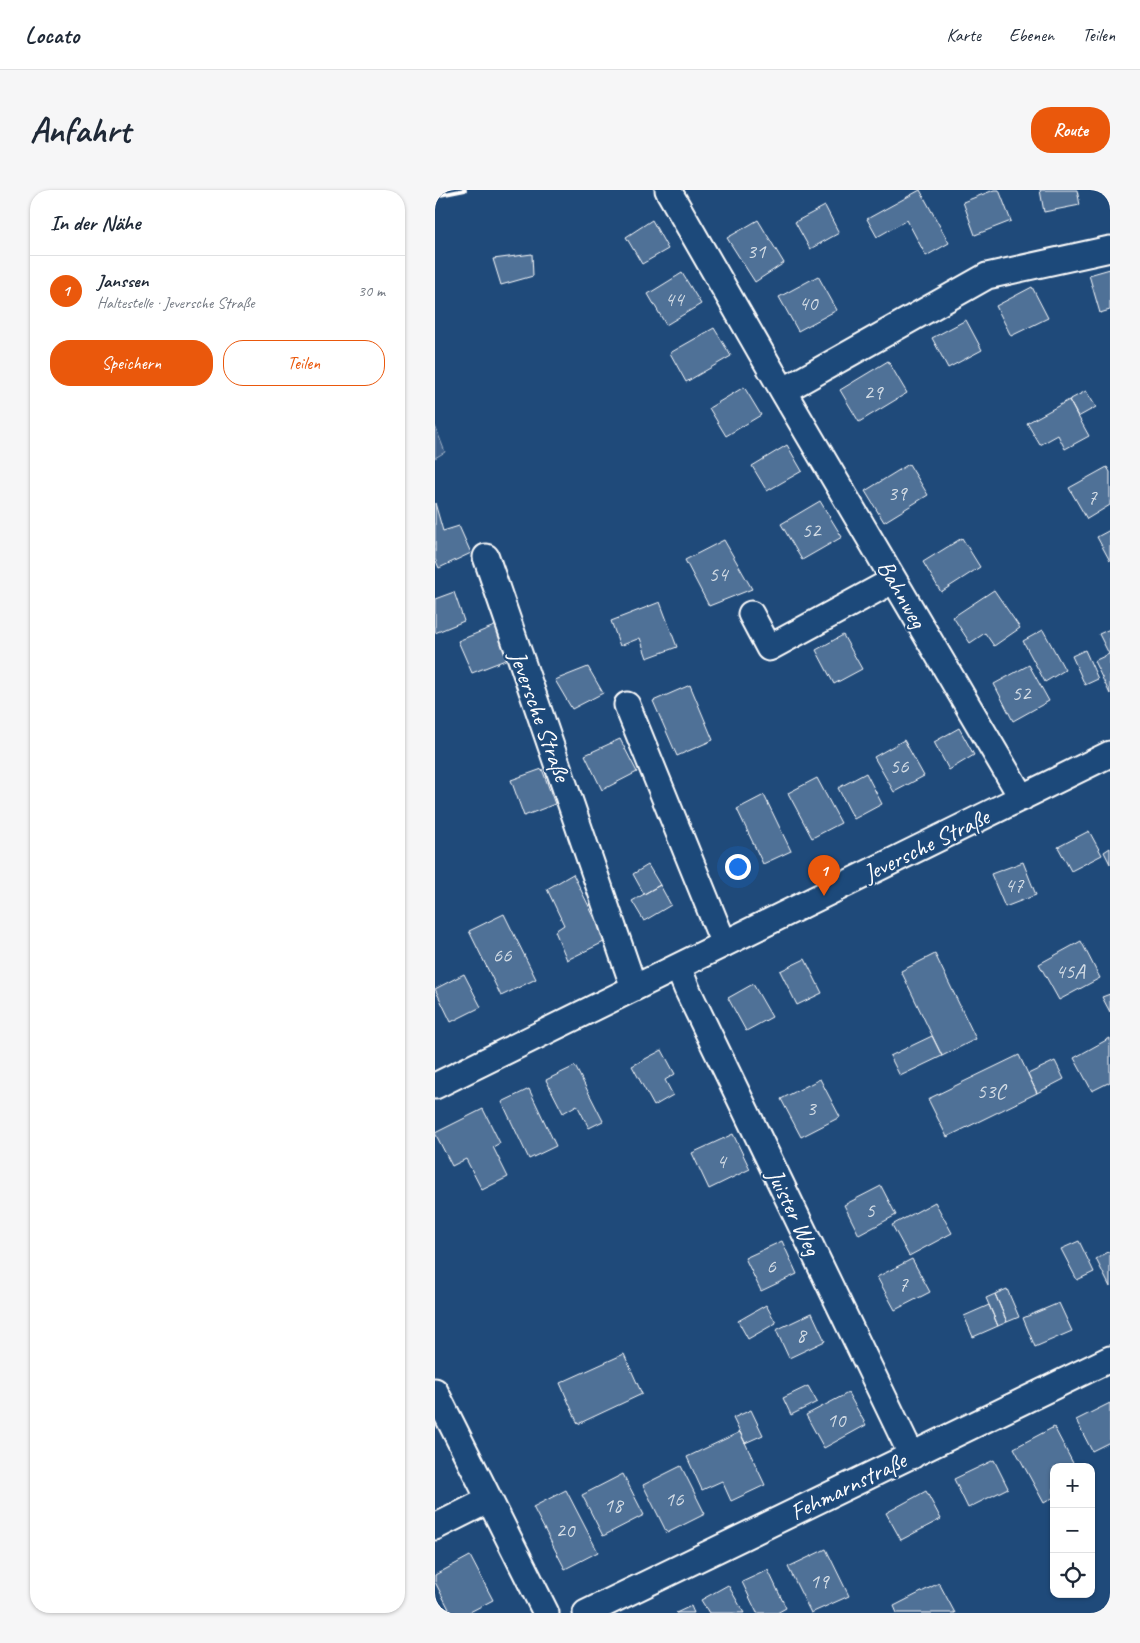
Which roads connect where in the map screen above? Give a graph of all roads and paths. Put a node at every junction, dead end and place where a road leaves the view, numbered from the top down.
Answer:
1 (668, 190) edge
2 (1110, 249) edge
3 (783, 390) junction
4 (486, 557) dead end
5 (894, 580) junction
6 (751, 614) dead end
7 (627, 706) dead end
8 (1110, 754) edge
9 (1022, 798) junction
10 (725, 944) junction
11 (678, 967) junction
12 (635, 988) junction
13 (435, 1086) edge
14 (1110, 1359) edge
15 (435, 1391) edge
16 (912, 1456) junction
17 (489, 1500) junction
18 (435, 1527) edge
19 (546, 1613) edge
20 (586, 1613) edge

1 - 3 street, Bahnweg
2 - 3 street
3 - 5 street, Bahnweg
4 - 12 street, Jeversche Straße
5 - 6 street
5 - 9 street, Bahnweg
7 - 10 street
8 - 9 street, Jeversche Straße
9 - 10 street, Jeversche Straße
10 - 11 street, Jeversche Straße
11 - 12 street, Jeversche Straße
11 - 16 street, Juister Weg
12 - 13 street, Jeversche Straße
14 - 16 street, Fehmarnstraße
15 - 17 street
16 - 20 street, Fehmarnstraße
17 - 18 street
17 - 19 street

